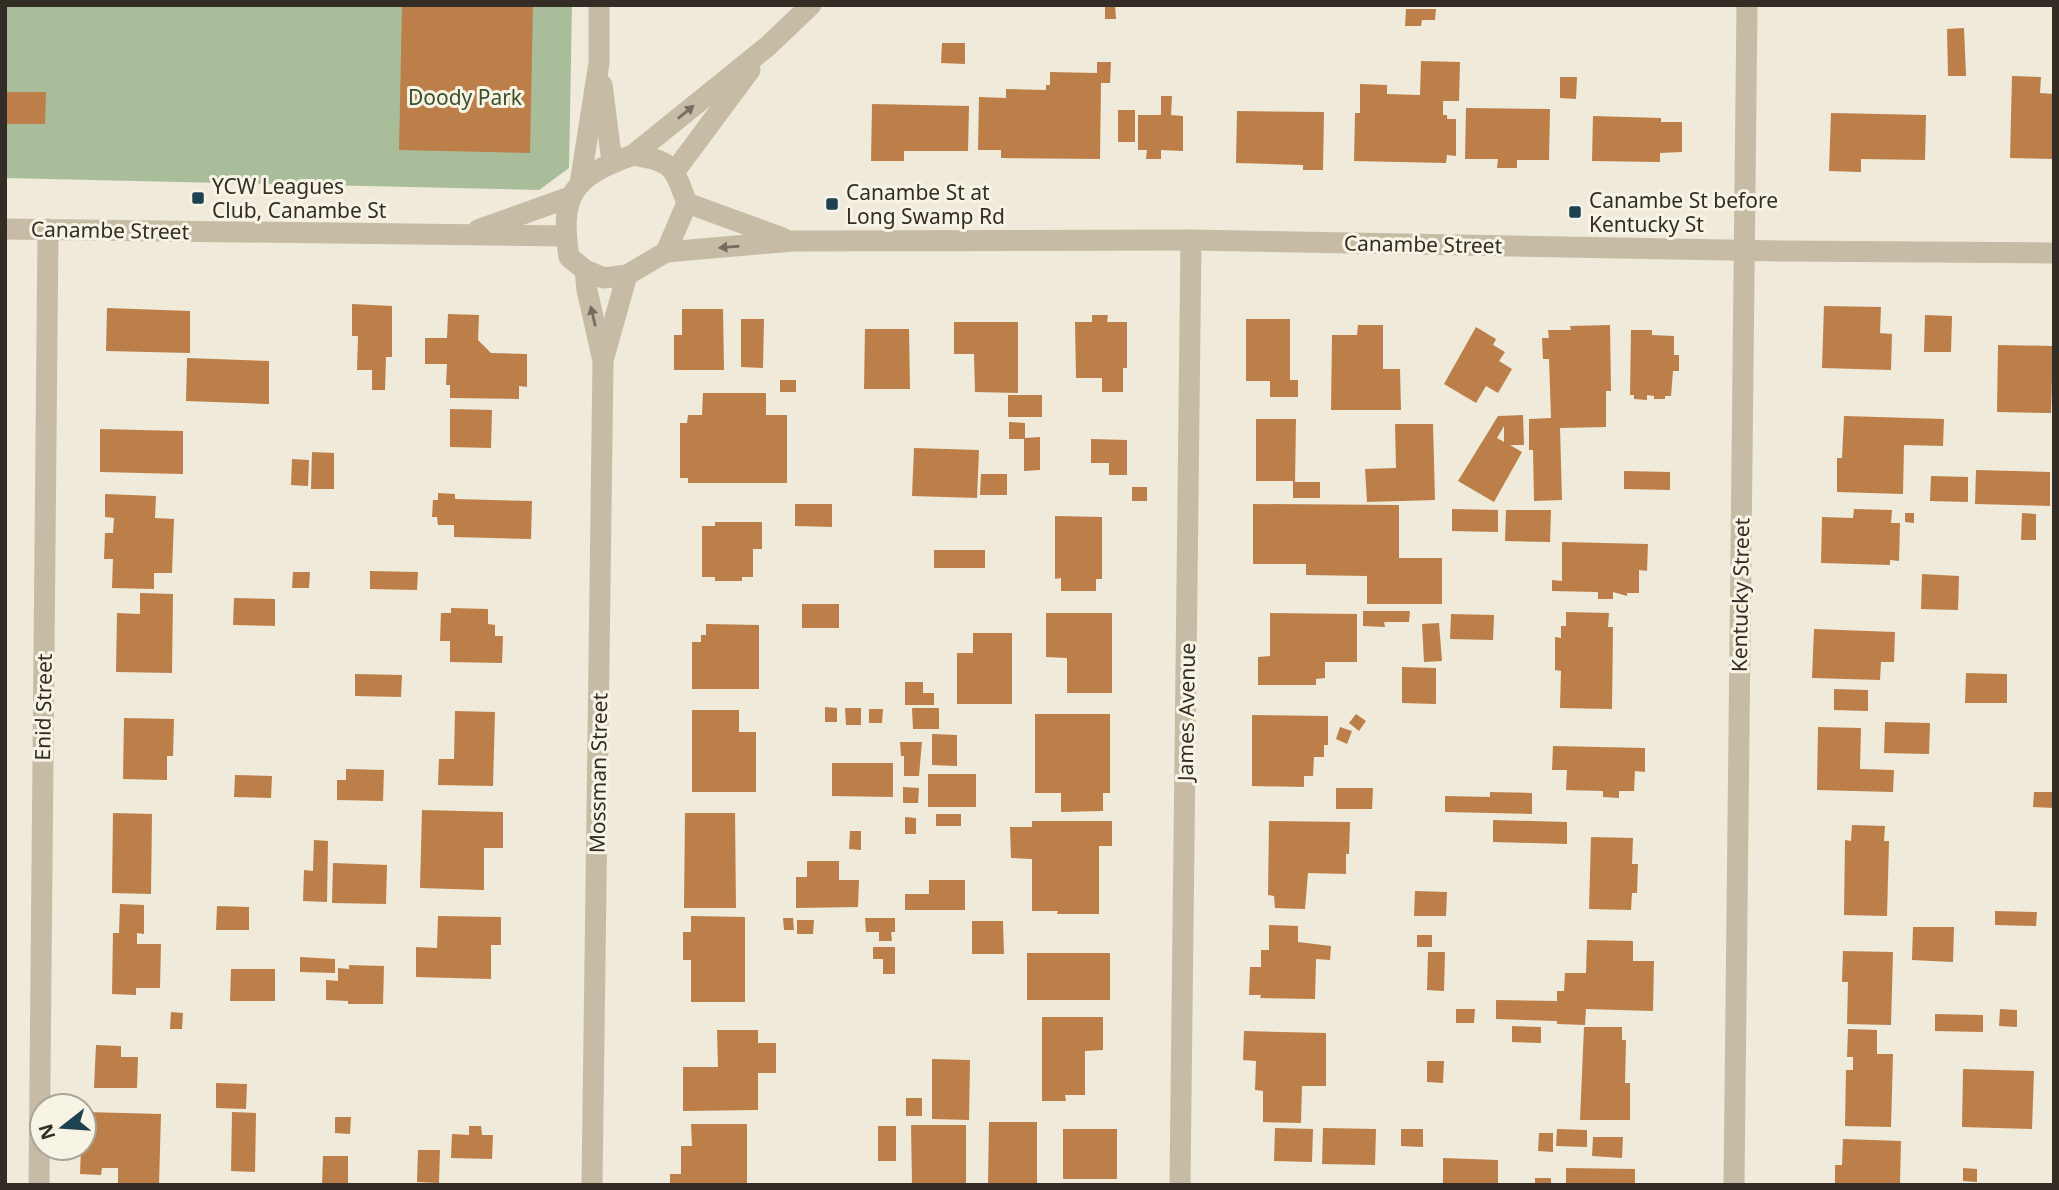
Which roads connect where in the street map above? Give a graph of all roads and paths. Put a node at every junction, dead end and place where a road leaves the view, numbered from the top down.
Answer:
1 (600, 5) edge
2 (811, 5) edge
3 (1747, 5) edge
4 (768, 46) junction
5 (599, 62) junction
6 (633, 155) junction
7 (612, 162) junction
8 (675, 171) junction
9 (575, 190) junction
10 (687, 203) junction
11 (5, 229) edge
12 (48, 229) junction
13 (467, 234) junction
14 (566, 236) junction
15 (1191, 240) junction
16 (792, 241) junction
17 (1744, 250) junction
18 (666, 252) junction
19 (2054, 253) edge
20 (585, 270) junction
21 (627, 275) junction
22 (603, 361) junction
23 (39, 1185) edge
24 (592, 1185) edge
25 (1180, 1185) edge
26 (1734, 1185) edge

1 - 5 street
2 - 4 street
3 - 17 street, Kentucky Street
6 -> 4 street
4 - 8 street
5 - 7 street
5 - 9 street
6 - 7 street
6 - 8 street
7 - 9 street
8 - 10 street
9 - 13 street, Canambe Street
9 - 14 street
10 - 16 street, Canambe Street
10 - 18 street
11 - 12 street, Canambe Street
12 - 13 street, Canambe Street
12 - 23 street, Enid Street
13 - 14 street, Canambe Street
14 - 20 street
15 - 16 street, Canambe Street
15 - 17 street, Canambe Street
15 - 25 street, James Avenue
16 -> 18 street, Canambe Street
17 - 19 street, Canambe Street
17 - 26 street, Kentucky Street
18 - 21 street
20 - 21 street
22 -> 20 street, Mossman Street
21 - 22 street, Mossman Street
22 - 24 street, Mossman Street

